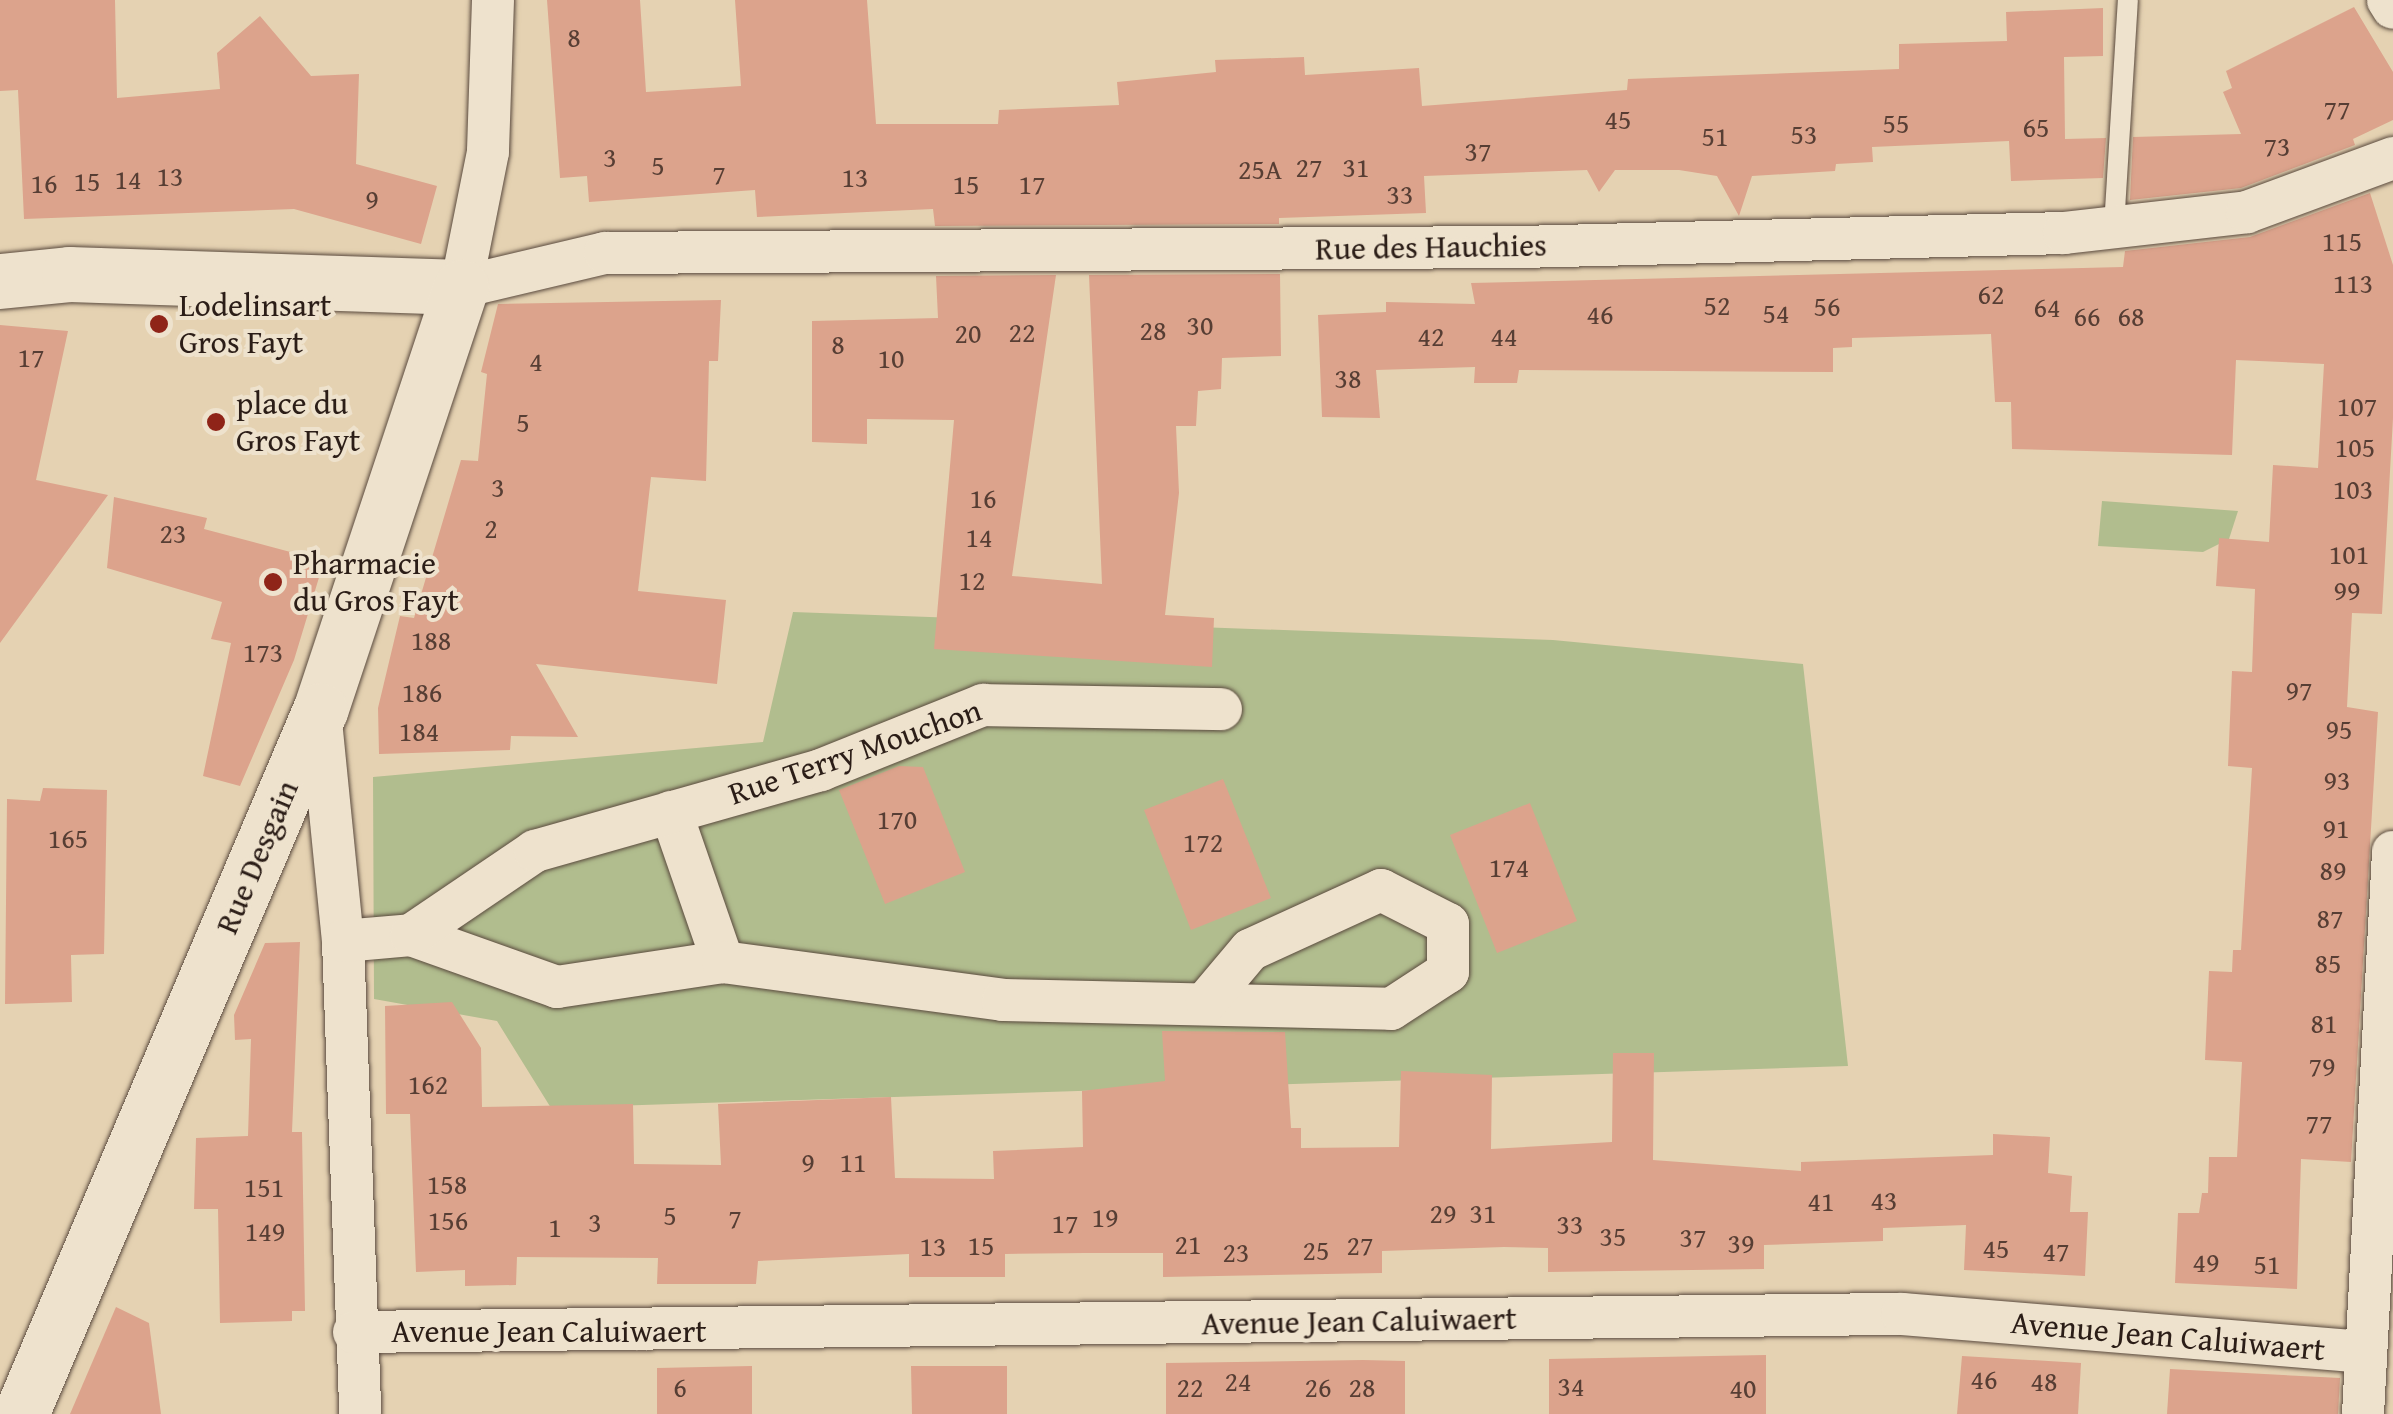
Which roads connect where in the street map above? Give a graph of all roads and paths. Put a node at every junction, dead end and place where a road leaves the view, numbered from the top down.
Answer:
1 (492, 0) edge
2 (2128, 0) edge
3 (2388, 0) edge
4 (2393, 8) edge
5 (2393, 158) edge
6 (2114, 227) junction
7 (0, 281) edge
8 (461, 287) junction
9 (1221, 709) dead end
10 (320, 710) junction
11 (671, 812) junction
12 (2393, 852) edge
13 (411, 935) junction
14 (343, 941) junction
15 (723, 962) junction
16 (1207, 1001) junction
17 (354, 1332) junction
18 (2363, 1352) junction
19 (21, 1414) edge
20 (360, 1414) edge
21 (2363, 1414) edge

1 - 8 street
2 - 6 lane
3 - 4 street
5 - 6 street, Rue des Hauchies
6 - 8 street, Rue des Hauchies
7 - 8 street
8 - 10 street, Rue Desgain
9 - 11 street, Rue Terry Mouchon
10 - 14 street
10 - 19 street, Rue Desgain
11 - 13 street, Rue Terry Mouchon
11 - 15 street
12 - 18 street
13 - 14 street, Rue Terry Mouchon
13 - 15 street, Rue Terry Mouchon
14 - 17 street
15 - 16 street, Rue Terry Mouchon
16 - 16 street, Rue Terry Mouchon
17 - 18 street, Avenue Jean Caluiwaert
17 - 20 street
18 - 21 street

